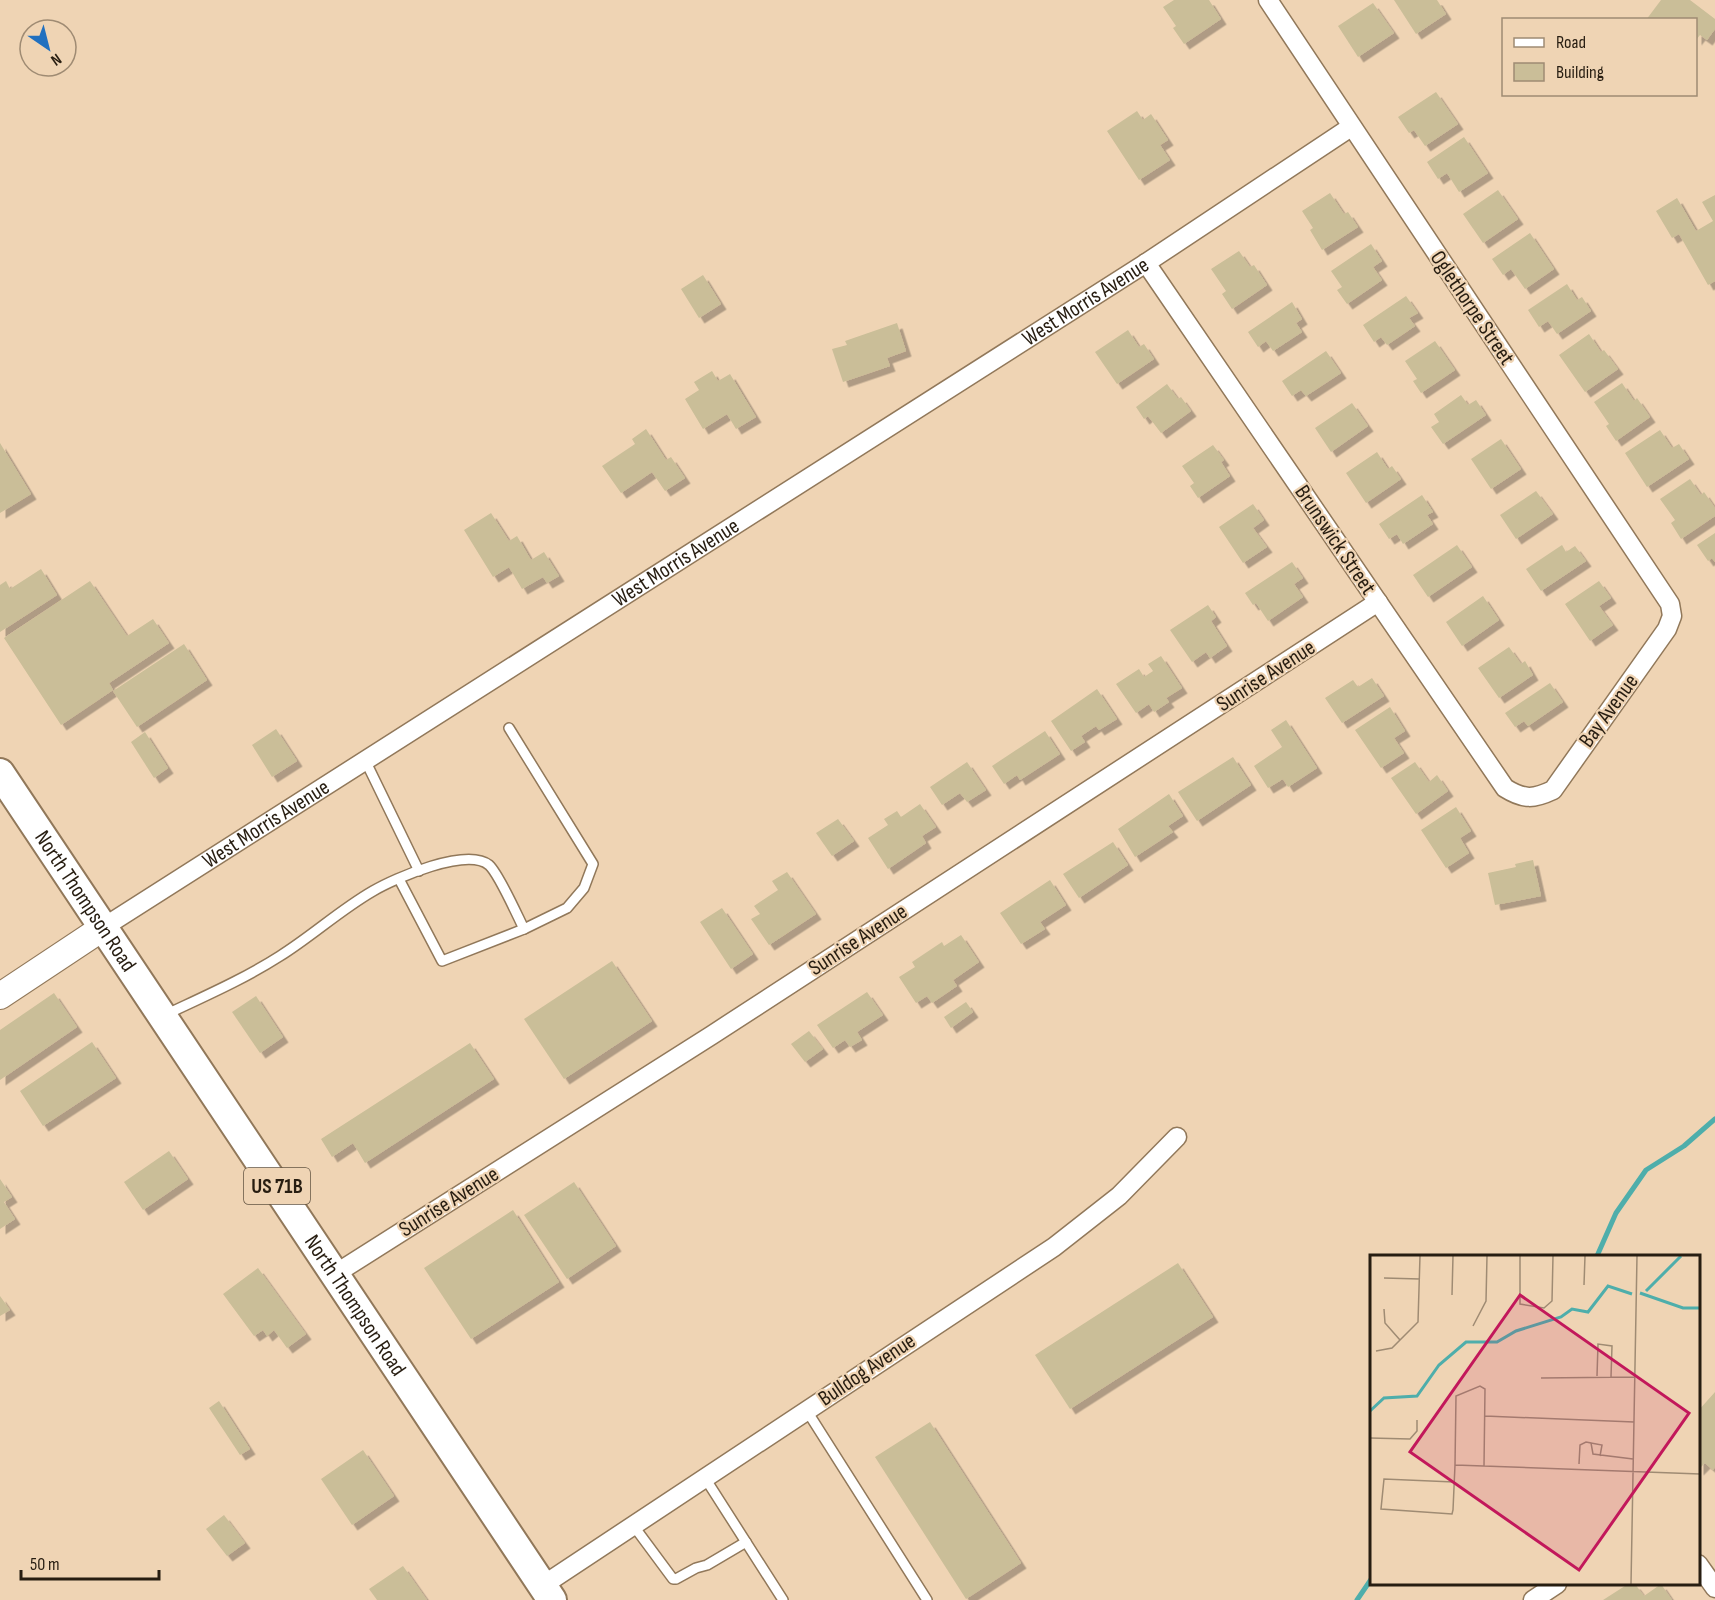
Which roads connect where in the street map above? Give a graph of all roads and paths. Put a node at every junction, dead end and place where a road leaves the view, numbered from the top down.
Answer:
1 (1277, 3) edge
2 (1351, 127) junction
3 (1146, 263) junction
4 (1378, 602) junction
5 (1672, 616) joint
6 (509, 728) dead end
7 (364, 760) junction
8 (0, 773) edge
9 (1537, 797) joint
10 (419, 871) junction
11 (399, 879) junction
12 (104, 927) junction
13 (524, 929) junction
14 (0, 996) edge
15 (163, 1016) junction
16 (1177, 1137) dead end
17 (335, 1274) junction
18 (807, 1411) junction
19 (705, 1478) junction
20 (633, 1525) junction
21 (746, 1542) junction
22 (1700, 1567) edge
23 (1556, 1585) edge
24 (1715, 1588) edge
25 (547, 1593) edge
26 (783, 1600) edge
27 (927, 1600) edge
28 (1533, 1600) edge

1 - 2 street, Oglethorpe Street
2 - 3 street, West Morris Avenue
2 - 5 street, Oglethorpe Street
3 - 4 street, Brunswick Street
3 - 7 street, West Morris Avenue
4 - 9 street, Brunswick Street
4 - 17 street, Sunrise Avenue
5 - 9 street, Bay Avenue
6 - 13 lane
7 - 10 lane
7 - 12 street, West Morris Avenue
8 - 12 main road, North Thompson Road / US 71B
10 - 11 lane
10 - 13 lane
11 - 13 lane
11 - 15 lane
12 - 14 street, West Morris Avenue
12 - 15 main road, North Thompson Road / US 71B
15 - 17 main road, North Thompson Road / US 71B
16 - 18 street, Bulldog Avenue
17 - 25 main road, North Thompson Road / US 71B
18 - 19 street, Bulldog Avenue
18 - 27 lane
19 - 20 street, Bulldog Avenue
19 - 21 lane
20 - 21 lane
20 - 25 street, Bulldog Avenue
21 - 26 lane
22 - 24 street
23 - 28 street

